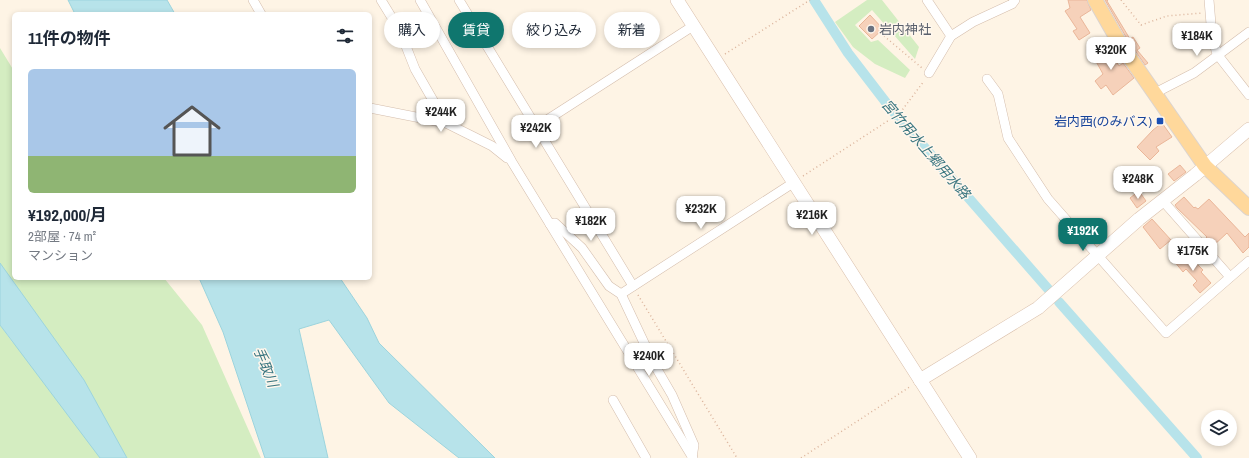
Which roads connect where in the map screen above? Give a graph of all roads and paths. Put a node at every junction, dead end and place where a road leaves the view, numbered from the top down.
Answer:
1 (253, 0) edge
2 (381, 0) edge
3 (420, 0) edge
4 (459, 0) edge
5 (677, 0) edge
6 (810, 0) edge
7 (927, 0) edge
8 (1015, 0) edge
9 (1095, 0) edge
10 (1121, 0) edge
11 (1210, 0) edge
12 (260, 12) edge
13 (1210, 12) junction
14 (693, 26) junction
15 (1249, 32) edge
16 (884, 36) dead end
17 (952, 36) junction
18 (1217, 54) junction
19 (715, 61) junction
20 (929, 73) junction
21 (987, 79) dead end
22 (1153, 94) junction
23 (1249, 95) edge
24 (372, 108) edge
25 (446, 123) junction
26 (536, 127) junction
27 (1249, 129) edge
28 (512, 162) junction
29 (1205, 166) junction
30 (793, 183) junction
31 (1163, 201) junction
32 (1249, 208) edge
33 (550, 224) junction
34 (1097, 256) junction
35 (1249, 261) edge
36 (1230, 277) junction
37 (633, 286) junction
38 (621, 294) junction
39 (920, 380) junction
40 (612, 400) dead end
41 (646, 458) edge
42 (692, 458) edge
43 (737, 458) edge
44 (801, 458) edge
45 (970, 458) edge

1 - 12 street
2 - 25 street
3 - 28 street
4 - 26 street
5 - 14 street
6 - 19 path
7 - 17 street
8 - 17 street
9 - 22 main road
10 - 13 path
11 - 13 street
13 - 18 street
14 - 19 street
14 - 26 street
15 - 18 street
16 - 20 path
17 - 20 street
18 - 22 street
18 - 23 street
19 - 30 street
20 - 30 path
21 - 34 street
22 - 29 main road
24 - 25 street
25 - 28 street
26 - 37 street
27 - 29 street
28 - 33 street
29 - 31 street
29 - 32 main road
30 - 37 street
30 - 39 street
31 - 34 street
31 - 36 street
33 - 38 street
33 - 42 street
34 - 36 street
34 - 39 street
35 - 36 street
37 - 38 street
37 - 43 path
38 - 42 street
39 - 44 path
39 - 45 street
40 - 41 street

